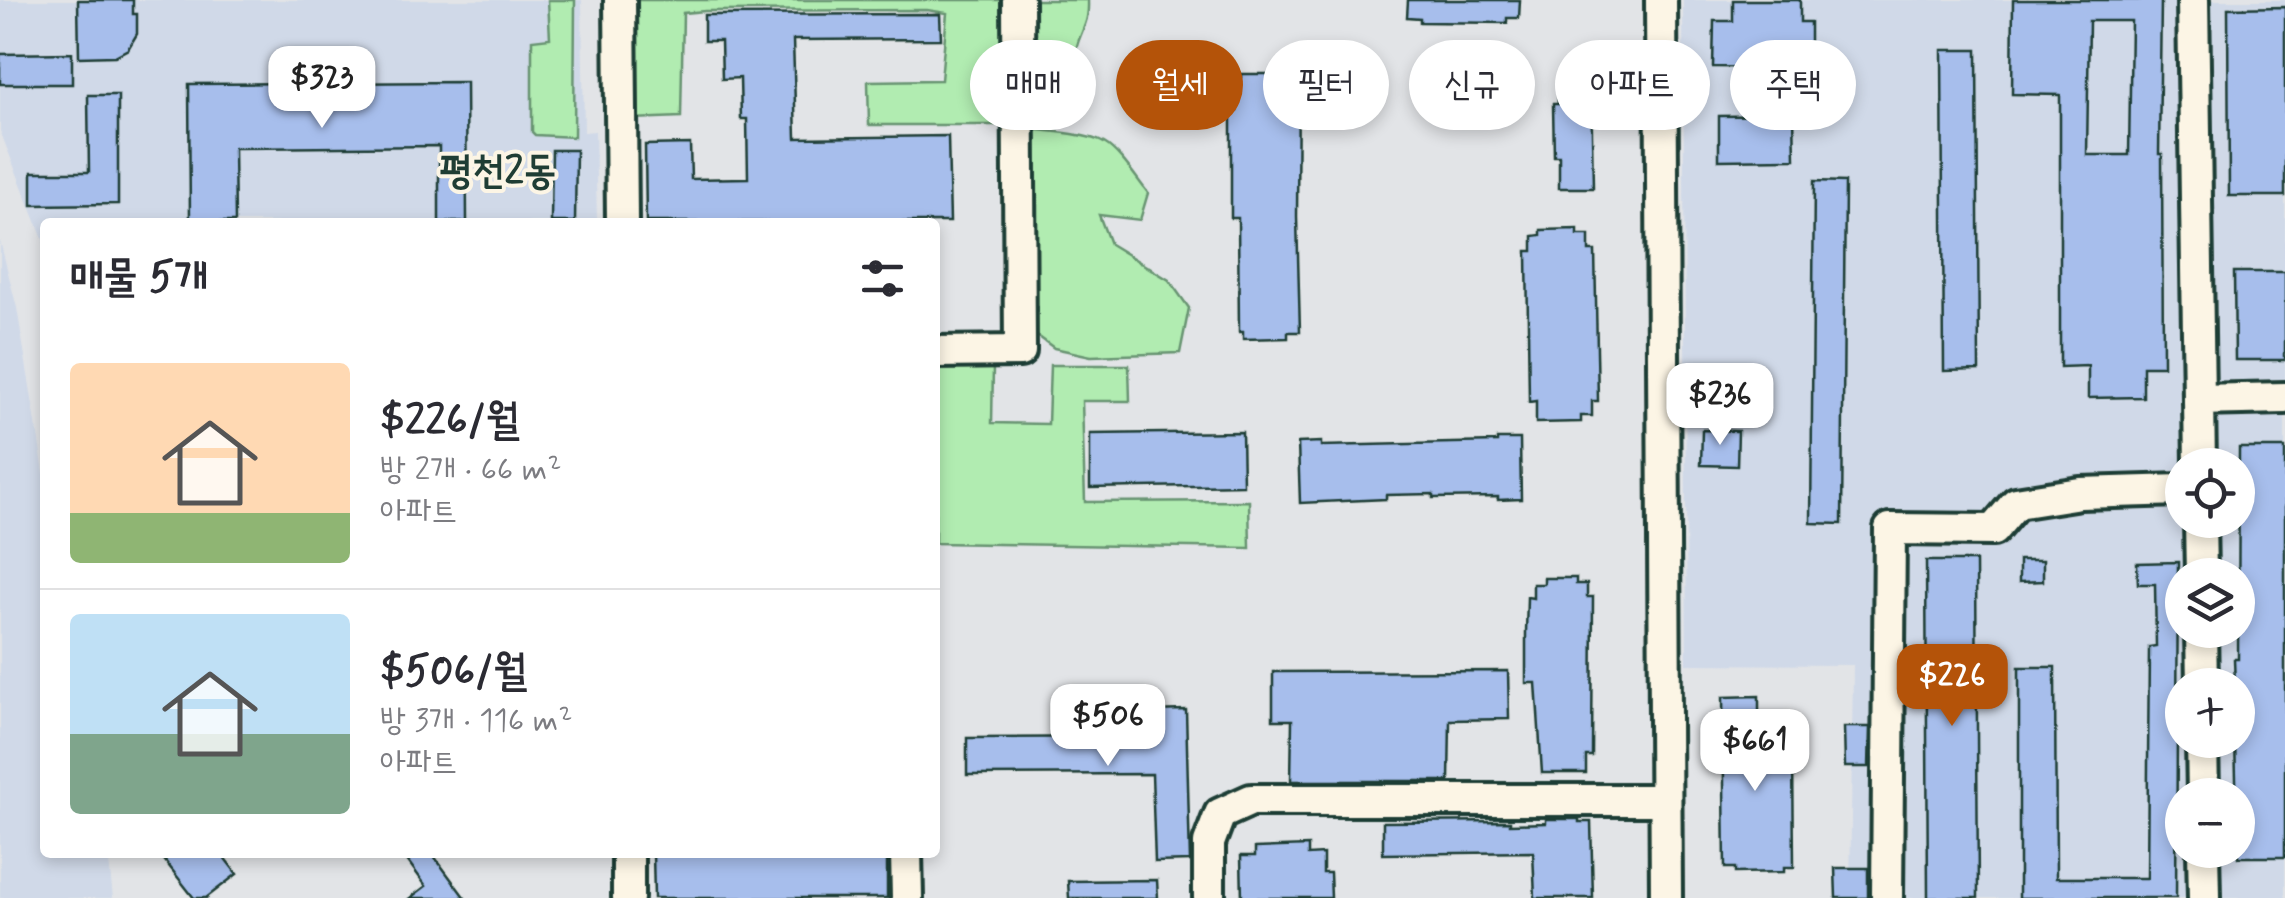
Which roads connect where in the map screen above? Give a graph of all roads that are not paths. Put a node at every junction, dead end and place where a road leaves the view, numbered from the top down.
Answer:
1 (620, 0) edge
2 (1018, 0) edge
3 (1660, 0) edge
4 (2193, 0) edge
5 (622, 218) edge
6 (940, 352) edge
7 (2285, 398) edge
8 (2199, 400) junction
9 (2200, 448) edge
10 (2165, 490) edge
11 (1666, 800) junction
12 (628, 858) edge
13 (906, 858) edge
14 (2203, 868) edge
15 (628, 898) edge
16 (907, 898) edge
17 (1209, 898) edge
18 (1666, 898) edge
19 (1887, 898) edge
20 (2204, 898) edge

1 - 5 street
2 - 6 street
3 - 11 street
4 - 8 street
7 - 8 street
8 - 9 street
10 - 19 street
11 - 17 street
11 - 18 street
12 - 15 street
13 - 16 street
14 - 20 street

